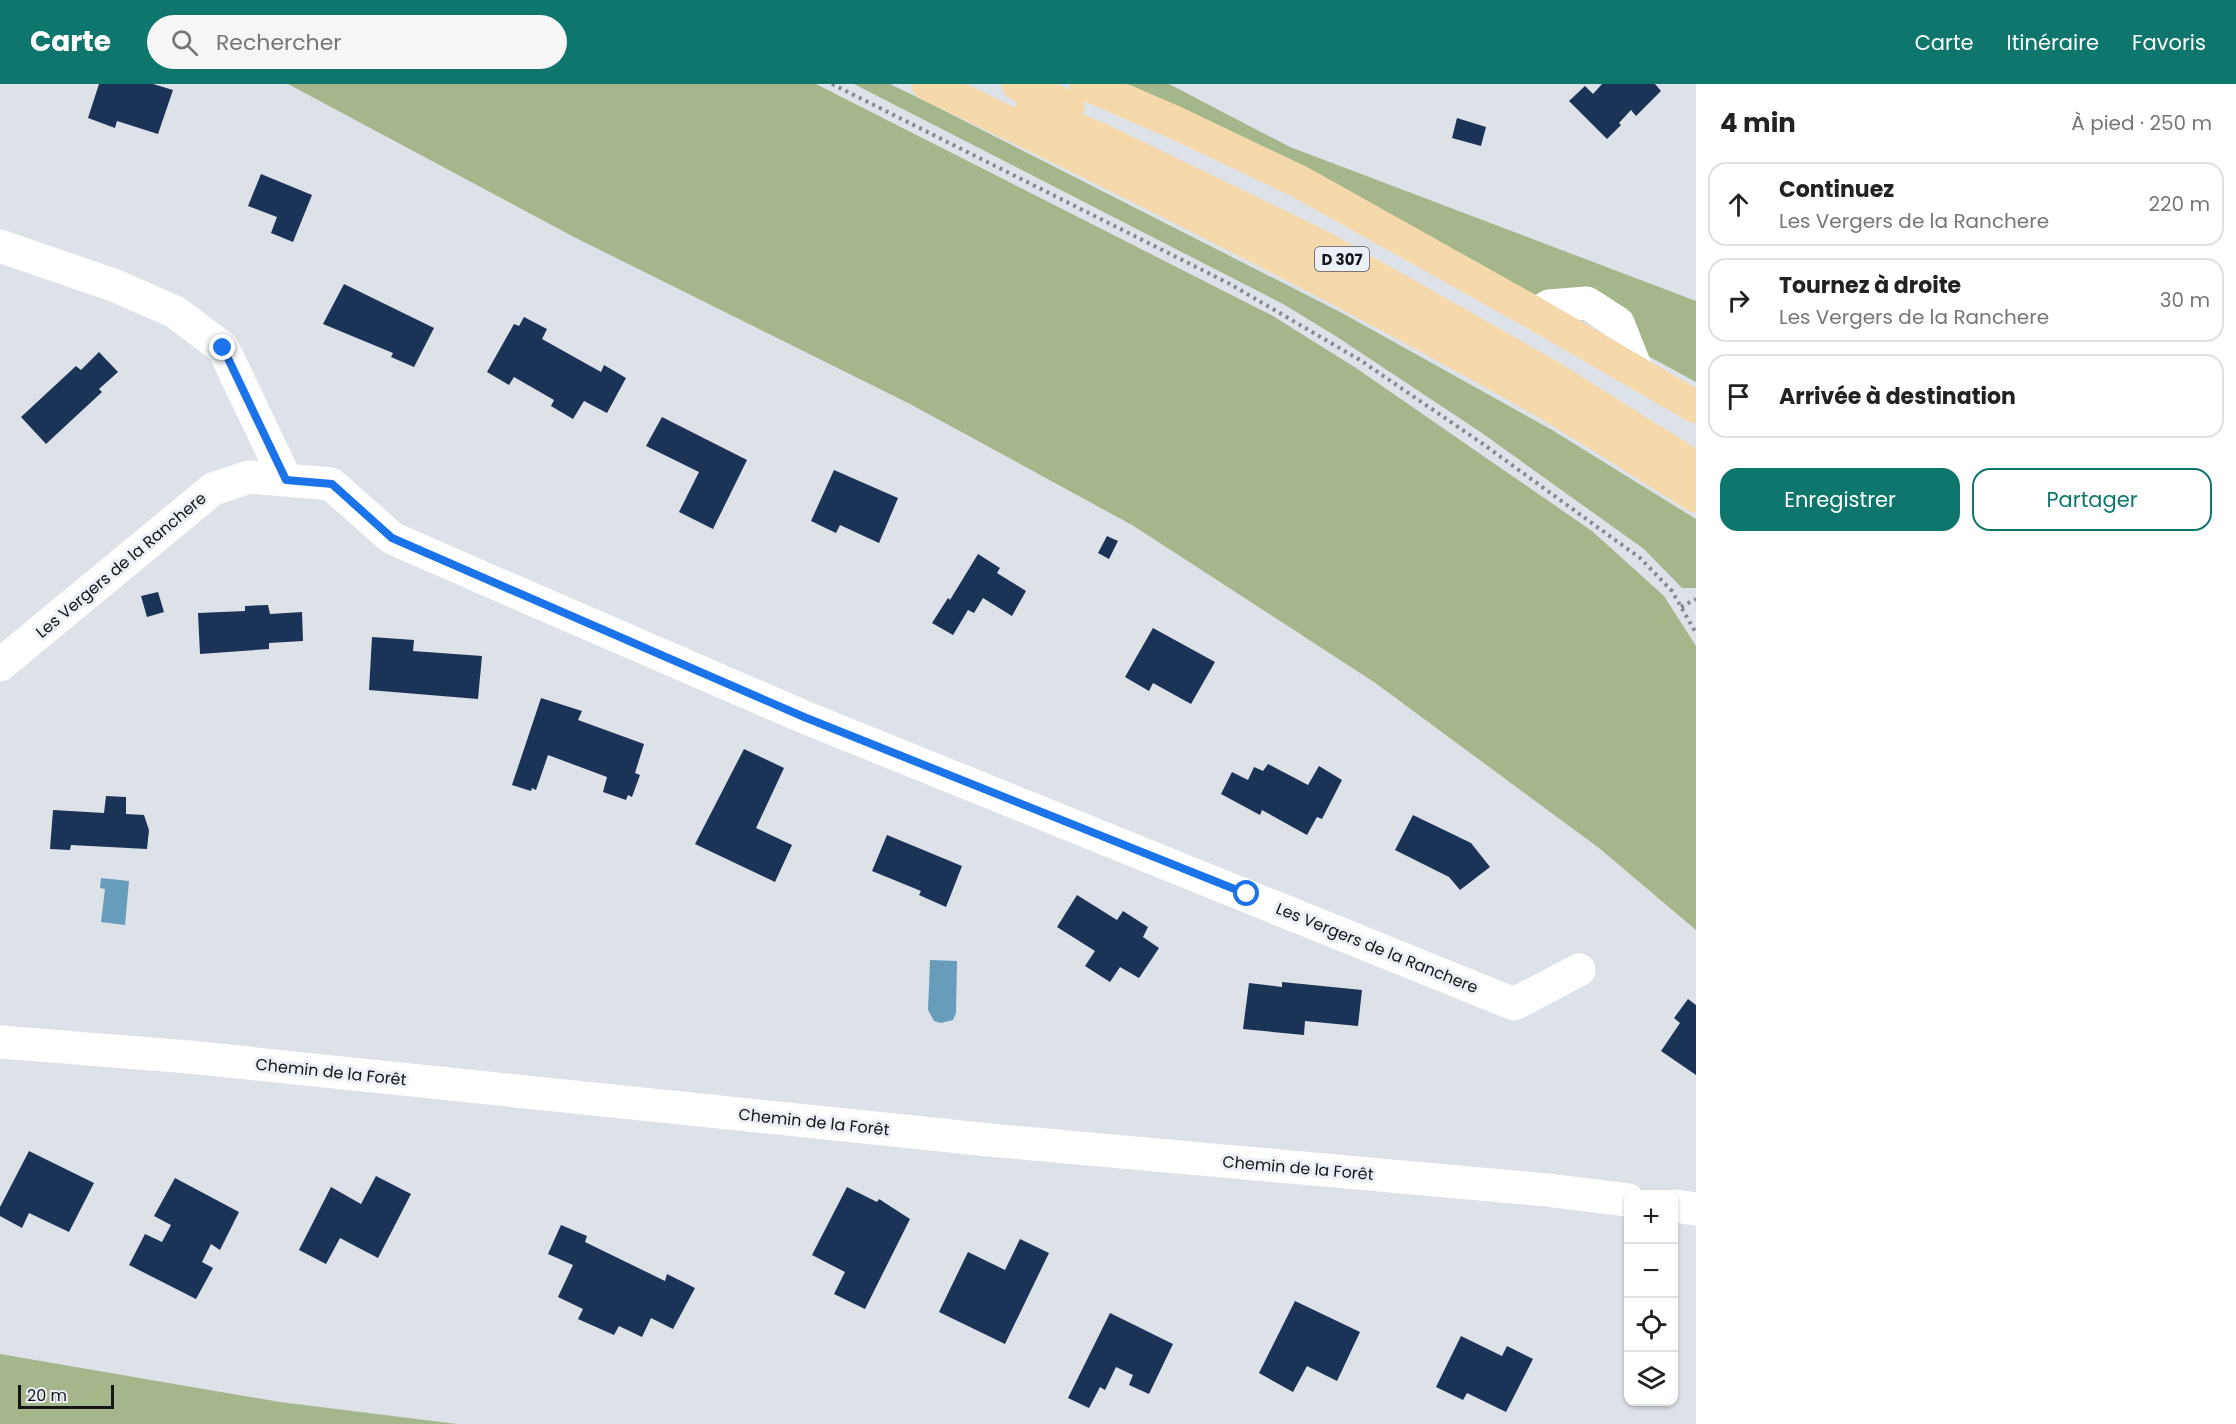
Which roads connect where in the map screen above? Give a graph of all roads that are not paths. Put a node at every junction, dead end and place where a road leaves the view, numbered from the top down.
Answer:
1 (927, 84) edge
2 (969, 84) edge
3 (1018, 84) edge
4 (1086, 84) edge
5 (0, 246) edge
6 (1322, 247) junction
7 (1323, 280) junction
8 (1696, 407) edge
9 (1696, 443) edge
10 (1696, 468) edge
11 (286, 480) junction
12 (1696, 496) edge
13 (0, 665) edge
14 (1579, 969) dead end
15 (0, 1042) edge
16 (1624, 1199) edge
17 (1678, 1207) edge
18 (1696, 1209) edge

1 - 7 main road
2 - 6 main road, D 307
3 - 9 main road, D 307
4 - 8 main road
5 - 11 street
6 - 7 street
6 - 10 main road, D 307
7 - 12 main road
11 - 13 street, Les Vergers de la Ranchere
11 - 14 street, Les Vergers de la Ranchere
15 - 16 street, Chemin de la Forêt
17 - 18 street

